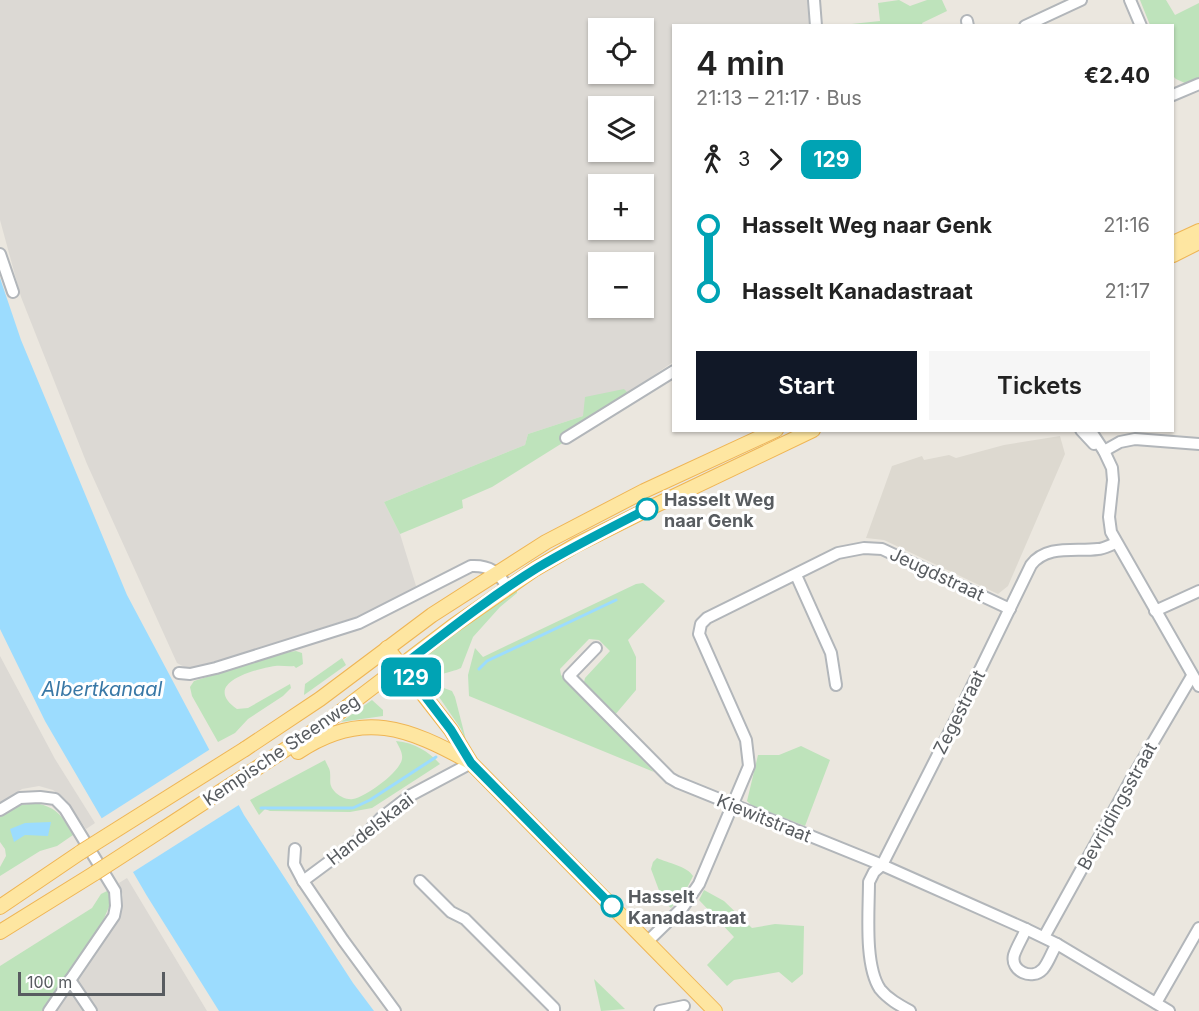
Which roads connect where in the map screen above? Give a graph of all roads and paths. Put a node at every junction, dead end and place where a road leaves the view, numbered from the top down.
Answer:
1 (814, 0) edge
2 (1081, 0) edge
3 (1130, 0) edge
4 (816, 24) edge
5 (1029, 24) edge
6 (1140, 24) edge
7 (1199, 84) edge
8 (1174, 95) edge
9 (1199, 231) edge
10 (1199, 242) edge
11 (1174, 243) edge
12 (0, 254) edge
13 (1174, 254) edge
14 (13, 292) dead end
15 (672, 372) edge
16 (772, 432) edge
17 (809, 432) edge
18 (1082, 432) edge
19 (1091, 432) edge
20 (566, 438) dead end
21 (1199, 444) edge
22 (1104, 451) junction
23 (1116, 543) junction
24 (498, 572) junction
25 (454, 574) junction
26 (796, 575) junction
27 (508, 588) junction
28 (1199, 591) edge
29 (462, 596) junction
30 (1010, 609) junction
31 (1155, 611) junction
32 (387, 648) junction
33 (596, 648) dead end
34 (402, 666) junction
35 (180, 673) dead end
36 (1192, 676) junction
37 (836, 685) dead end
38 (1199, 686) edge
39 (471, 763) junction
40 (258, 769) junction
41 (732, 806) junction
42 (0, 810) edge
43 (295, 849) dead end
44 (882, 865) junction
45 (303, 881) junction
46 (420, 881) dead end
47 (0, 907) edge
48 (1199, 928) edge
49 (1026, 929) junction
50 (0, 932) edge
51 (1044, 937) junction
52 (647, 942) junction
53 (1057, 944) junction
54 (70, 980) junction
55 (1156, 1003) junction
56 (684, 1006) dead end
57 (49, 1011) edge
58 (91, 1011) edge
59 (395, 1011) edge
60 (554, 1011) edge
61 (660, 1011) edge
62 (715, 1011) edge
63 (910, 1011) edge
64 (1169, 1011) edge

1 - 4 street
2 - 5 street
3 - 6 street
7 - 8 street
9 - 11 main road
10 - 13 main road
12 - 14 street
15 - 20 street
16 - 24 main road, Kempische Steenweg
17 - 27 main road, Kempische Steenweg
18 - 22 street
19 - 22 street
21 - 22 street
22 - 23 street
23 - 30 street, Zegestraat
23 - 31 street
24 - 25 street
24 - 27 street
24 - 29 main road, Kempische Steenweg
25 - 29 street
25 - 35 street
26 - 30 street, Jeugdstraat
26 - 37 street
26 - 41 street, Jeugdstraat
27 - 34 main road, Kempische Steenweg
28 - 31 street
29 - 32 main road, Kempische Steenweg
30 - 44 street, Zegestraat
31 - 36 street
32 - 34 main road
32 - 47 main road, Kempische Steenweg, bridge
33 - 41 street, Kiewitstraat
34 - 39 main road
34 - 40 main road, Kempische Steenweg
36 - 38 street
36 - 51 street, Bevrijdingsstraat
39 - 40 main road
39 - 45 street, Handelskaai
39 - 52 main road
40 - 50 main road, Kempische Steenweg, bridge
41 - 44 street, Kiewitstraat
41 - 52 street
42 - 54 street
43 - 45 street
44 - 49 street, Kiewitstraat
44 - 63 street, Zegestraat
45 - 59 street
46 - 60 street
48 - 55 street
49 - 51 street, Kiewitstraat
49 - 53 street
51 - 53 street, Kiewitstraat
52 - 62 main road
53 - 55 street, Kiewitstraat
54 - 57 street
54 - 58 street
55 - 64 street, Kiewitstraat
56 - 61 street

